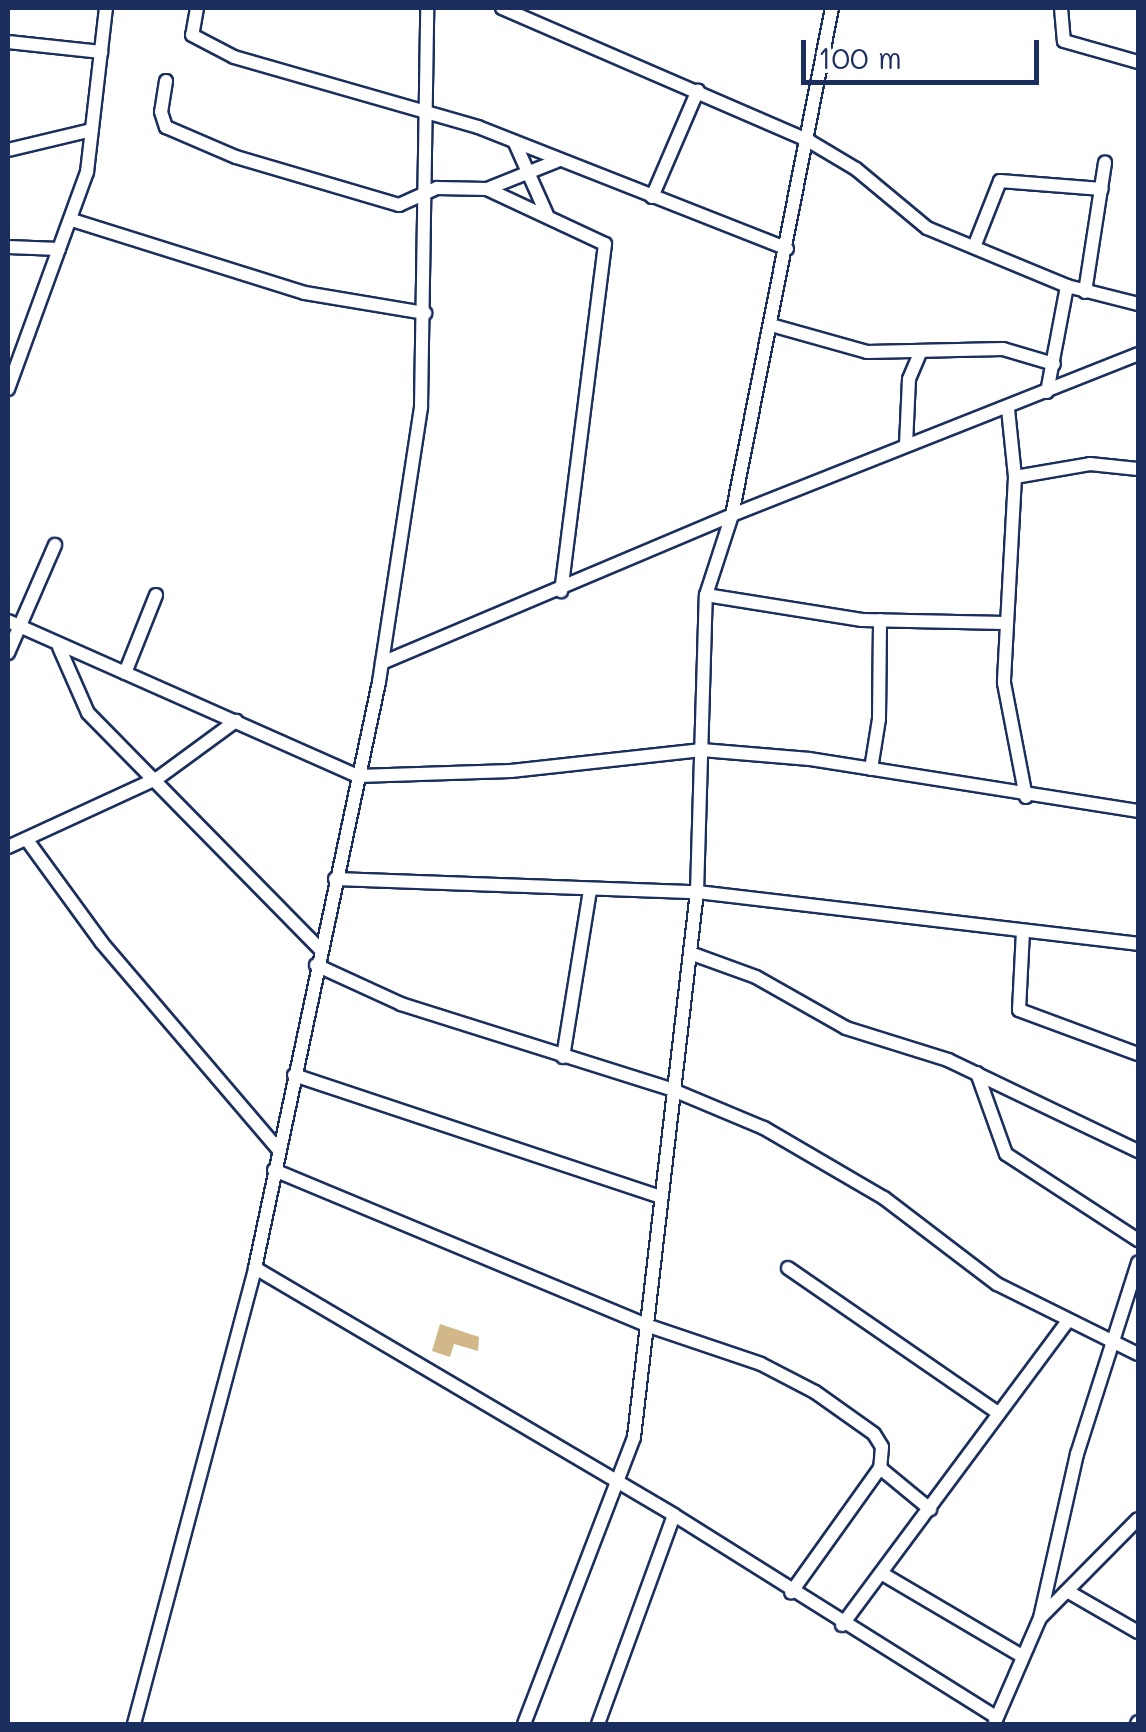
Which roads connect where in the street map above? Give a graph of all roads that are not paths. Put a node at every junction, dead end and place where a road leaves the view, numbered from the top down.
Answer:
1 (106, 8) edge
2 (197, 8) edge
3 (428, 8) edge
4 (502, 8) edge
5 (832, 8) edge
6 (1061, 8) edge
7 (8, 42) edge
8 (101, 52) junction
9 (1138, 62) edge
10 (166, 82) dead end
11 (698, 90) junction
12 (423, 111) junction
13 (92, 130) junction
14 (808, 141) junction
15 (514, 144) junction
16 (8, 150) edge
17 (557, 161) junction
18 (1104, 163) dead end
19 (528, 172) junction
20 (487, 189) junction
21 (1102, 189) junction
22 (428, 192) junction
23 (652, 198) junction
24 (548, 217) junction
25 (72, 220) junction
26 (8, 247) edge
27 (974, 248) junction
28 (59, 249) junction
29 (786, 249) junction
30 (1066, 286) junction
31 (1086, 292) junction
32 (1138, 304) edge
33 (425, 313) junction
34 (771, 325) junction
35 (920, 353) junction
36 (1138, 354) edge
37 (1054, 364) junction
38 (8, 389) edge
39 (1047, 392) junction
40 (1008, 409) junction
41 (906, 445) junction
42 (1138, 469) edge
43 (1015, 478) junction
44 (732, 514) junction
45 (56, 545) dead end
46 (561, 591) junction
47 (156, 595) dead end
48 (706, 595) junction
49 (880, 620) junction
50 (14, 624) edge
51 (1005, 624) junction
52 (59, 646) junction
53 (8, 653) edge
54 (382, 663) junction
55 (125, 673) junction
56 (236, 722) junction
57 (702, 750) junction
58 (871, 769) junction
59 (358, 776) junction
60 (158, 778) junction
61 (1026, 797) junction
62 (1138, 810) edge
63 (26, 840) junction
64 (8, 846) edge
65 (335, 880) junction
66 (590, 891) junction
67 (697, 892) junction
68 (1022, 931) junction
69 (1138, 944) edge
70 (320, 948) junction
71 (690, 953) junction
72 (316, 965) junction
73 (1138, 1054) edge
74 (562, 1057) junction
75 (977, 1073) junction
76 (294, 1075) junction
77 (673, 1090) junction
78 (278, 1149) junction
79 (1138, 1151) edge
80 (274, 1170) junction
81 (660, 1197) junction
82 (1138, 1240) edge
83 (1138, 1263) edge
84 (255, 1268) junction
85 (788, 1268) dead end
86 (1067, 1322) junction
87 (646, 1325) junction
88 (1110, 1342) junction
89 (1138, 1354) edge
90 (997, 1412) junction
91 (880, 1468) junction
92 (617, 1484) junction
93 (930, 1508) junction
94 (674, 1515) junction
95 (1138, 1519) edge
96 (881, 1573) junction
97 (1066, 1591) junction
98 (791, 1593) junction
99 (1040, 1618) junction
100 (842, 1625) junction
101 (1138, 1632) edge
102 (1022, 1656) junction
103 (995, 1721) edge
104 (134, 1724) edge
105 (524, 1724) edge
106 (598, 1724) edge

1 - 8 street
2 - 12 street
3 - 12 street
4 - 11 street
5 - 14 street
6 - 9 street
7 - 8 street
8 - 13 street
10 - 22 street
11 - 14 street
11 - 23 street
12 - 15 street
12 - 22 street
13 - 16 street
13 - 25 street
14 - 27 street
14 - 29 street
15 - 17 street
15 - 19 street
17 - 19 street
17 - 23 street
18 - 21 street
19 - 20 street
19 - 24 street
20 - 22 street
20 - 24 street
21 - 27 street
21 - 31 street
22 - 33 street
23 - 29 street
24 - 46 street
25 - 28 street
25 - 33 street
26 - 28 street
27 - 30 street
28 - 38 street
29 - 34 street
30 - 31 street
30 - 37 street
31 - 32 street
33 - 54 street
34 - 35 street
34 - 44 street
35 - 37 street
35 - 41 street
36 - 39 street
37 - 39 street
39 - 40 street
40 - 41 street
40 - 43 street
41 - 44 street
42 - 43 street
43 - 51 street
44 - 46 street
44 - 48 street
45 - 50 street
46 - 54 street
47 - 55 street
48 - 49 street
48 - 57 street
49 - 51 street
49 - 58 street
50 - 52 street
50 - 53 street
51 - 61 street
52 - 55 street
52 - 60 street
54 - 59 street
55 - 56 street
56 - 59 street
56 - 60 street
57 - 58 street
57 - 59 street
57 - 67 street
58 - 61 street
59 - 65 street
60 - 63 street
60 - 70 street
61 - 62 street
63 - 64 street
63 - 78 street
65 - 66 street
65 - 70 street
66 - 67 street
66 - 74 street
67 - 68 street
67 - 71 street
68 - 69 street
68 - 73 street
70 - 72 street
71 - 75 street
71 - 77 street
72 - 74 street
72 - 76 street
74 - 77 street
75 - 79 street
75 - 82 street
76 - 78 street
76 - 81 street
77 - 81 street
77 - 86 street
78 - 80 street
80 - 84 street
80 - 87 street
81 - 87 street
83 - 88 street
84 - 92 street
84 - 104 street
85 - 90 street
86 - 88 street
86 - 90 street
87 - 91 street
87 - 92 street
88 - 89 street
88 - 99 street
90 - 93 street
91 - 93 street
91 - 98 street
92 - 94 street
92 - 105 street
93 - 96 street
94 - 98 street
94 - 106 street
95 - 97 street
96 - 100 street
96 - 102 street
97 - 99 street
97 - 101 street
98 - 100 street
99 - 102 street
100 - 103 street
102 - 103 street

